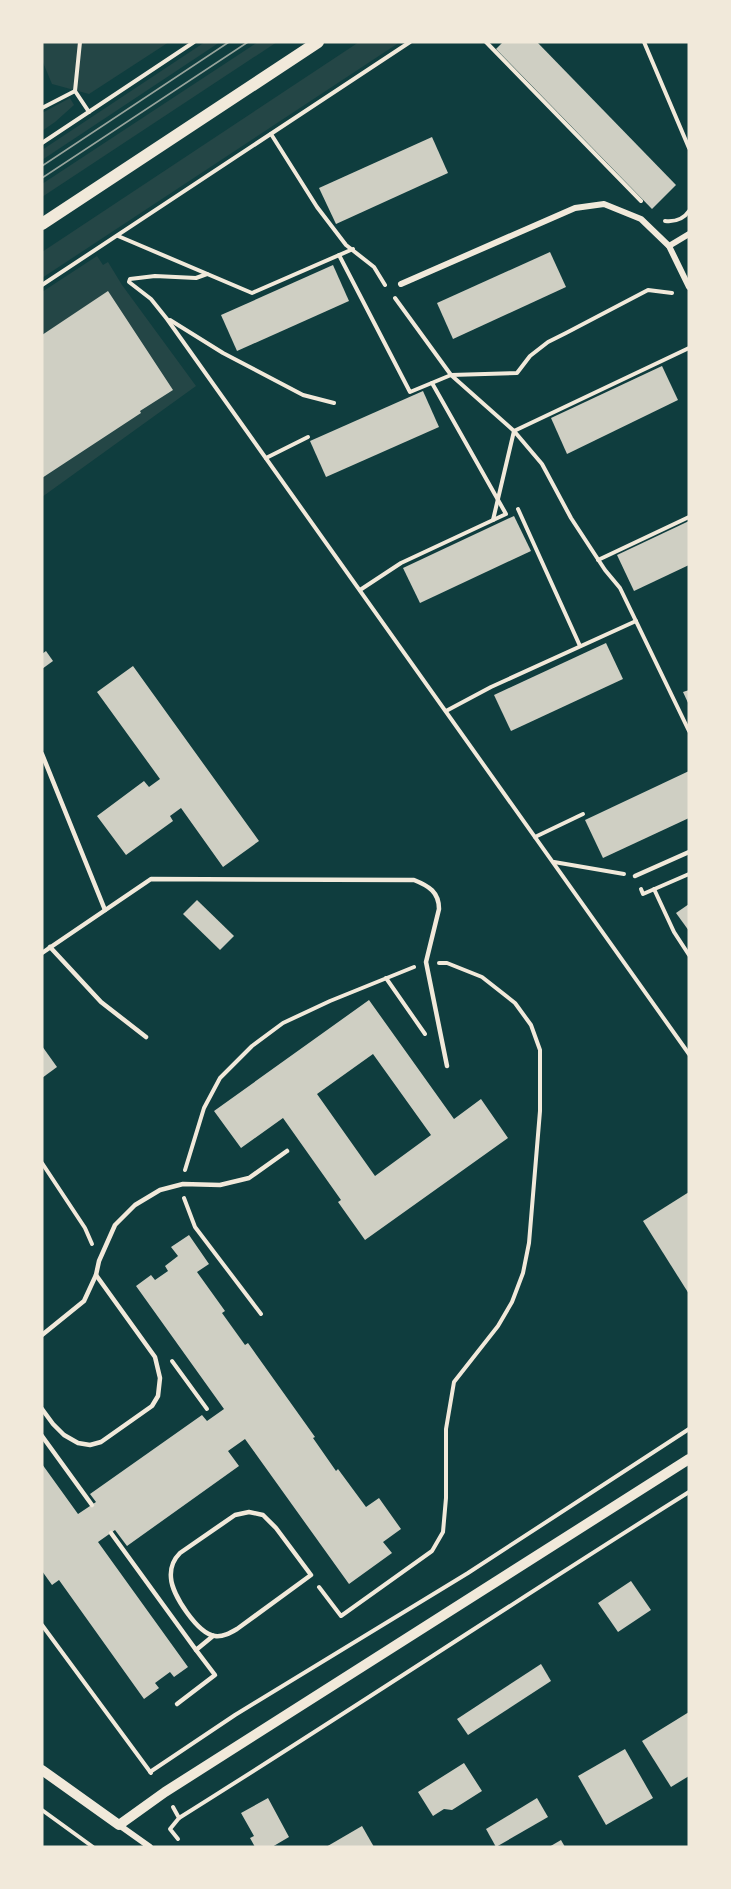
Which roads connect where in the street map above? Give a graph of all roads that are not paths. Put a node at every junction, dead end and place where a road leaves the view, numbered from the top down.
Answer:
1 (318, 42) edge
2 (42, 224) edge
3 (689, 234) edge
4 (669, 246) junction
5 (401, 284) dead end
6 (689, 286) edge
7 (42, 754) edge
8 (689, 852) edge
9 (635, 876) road end
10 (105, 910) junction
11 (50, 947) junction
12 (42, 953) edge
13 (146, 1037) dead end
14 (447, 1066) dead end
15 (286, 1151) dead end
16 (96, 1275) junction
17 (42, 1335) edge
18 (42, 1409) edge
19 (42, 1436) edge
20 (689, 1459) edge
21 (92, 1505) dead end
22 (111, 1533) dead end
23 (213, 1636) junction
24 (196, 1650) junction
25 (177, 1704) dead end
26 (42, 1770) edge
27 (119, 1825) junction
28 (150, 1847) edge

1 - 2 main road
3 - 4 street
4 - 5 street
4 - 6 street
7 - 10 lane
8 - 9 lane
10 - 11 lane
10 - 14 lane
11 - 12 lane
11 - 13 lane
15 - 16 lane
16 - 17 lane
16 - 18 lane
19 - 21 lane
20 - 27 street
22 - 24 lane
23 - 23 lane
23 - 24 lane
24 - 25 lane
26 - 27 street
27 - 28 street

